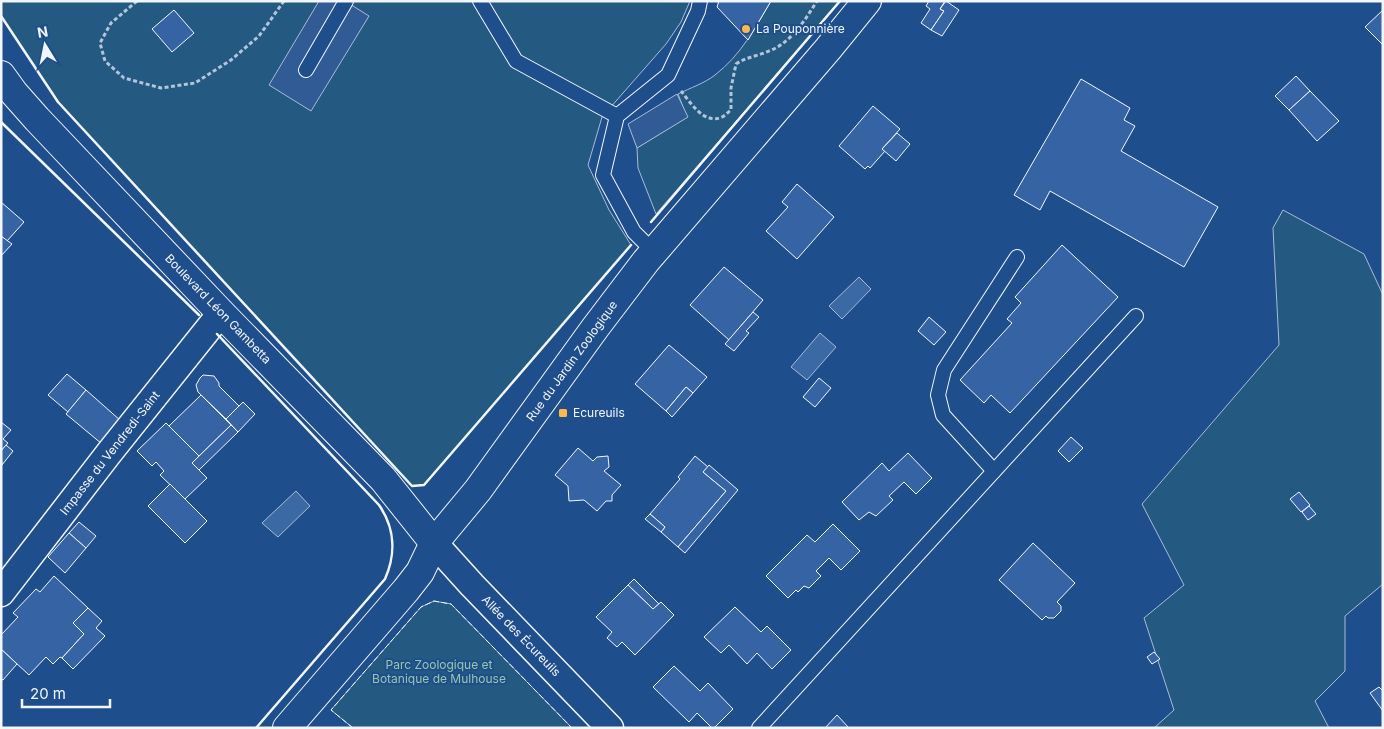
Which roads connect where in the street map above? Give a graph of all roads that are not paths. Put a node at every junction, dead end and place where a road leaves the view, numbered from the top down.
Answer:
1 (346, 1) edge
2 (480, 1) edge
3 (700, 1) edge
4 (866, 1) edge
5 (306, 70) dead end
6 (1, 75) edge
7 (617, 116) junction
8 (654, 252) junction
9 (1017, 257) dead end
10 (221, 313) junction
11 (1136, 316) dead end
12 (994, 471) junction
13 (434, 543) junction
14 (1, 593) edge
15 (287, 728) edge
16 (610, 728) edge
17 (760, 728) edge

1 - 5 lane
2 - 7 lane
3 - 7 lane
4 - 8 main road, Rue du Jardin Zoologique
6 - 10 main road, Boulevard Léon Gambetta
7 - 8 lane
8 - 13 main road, Rue du Jardin Zoologique
9 - 12 lane
10 - 13 main road, Boulevard Léon Gambetta
10 - 14 street, Impasse du Vendredi-Saint
11 - 12 lane
12 - 17 lane
13 - 15 main road, Rue du Jardin Zoologique
13 - 16 street, Allée des Écureuils

